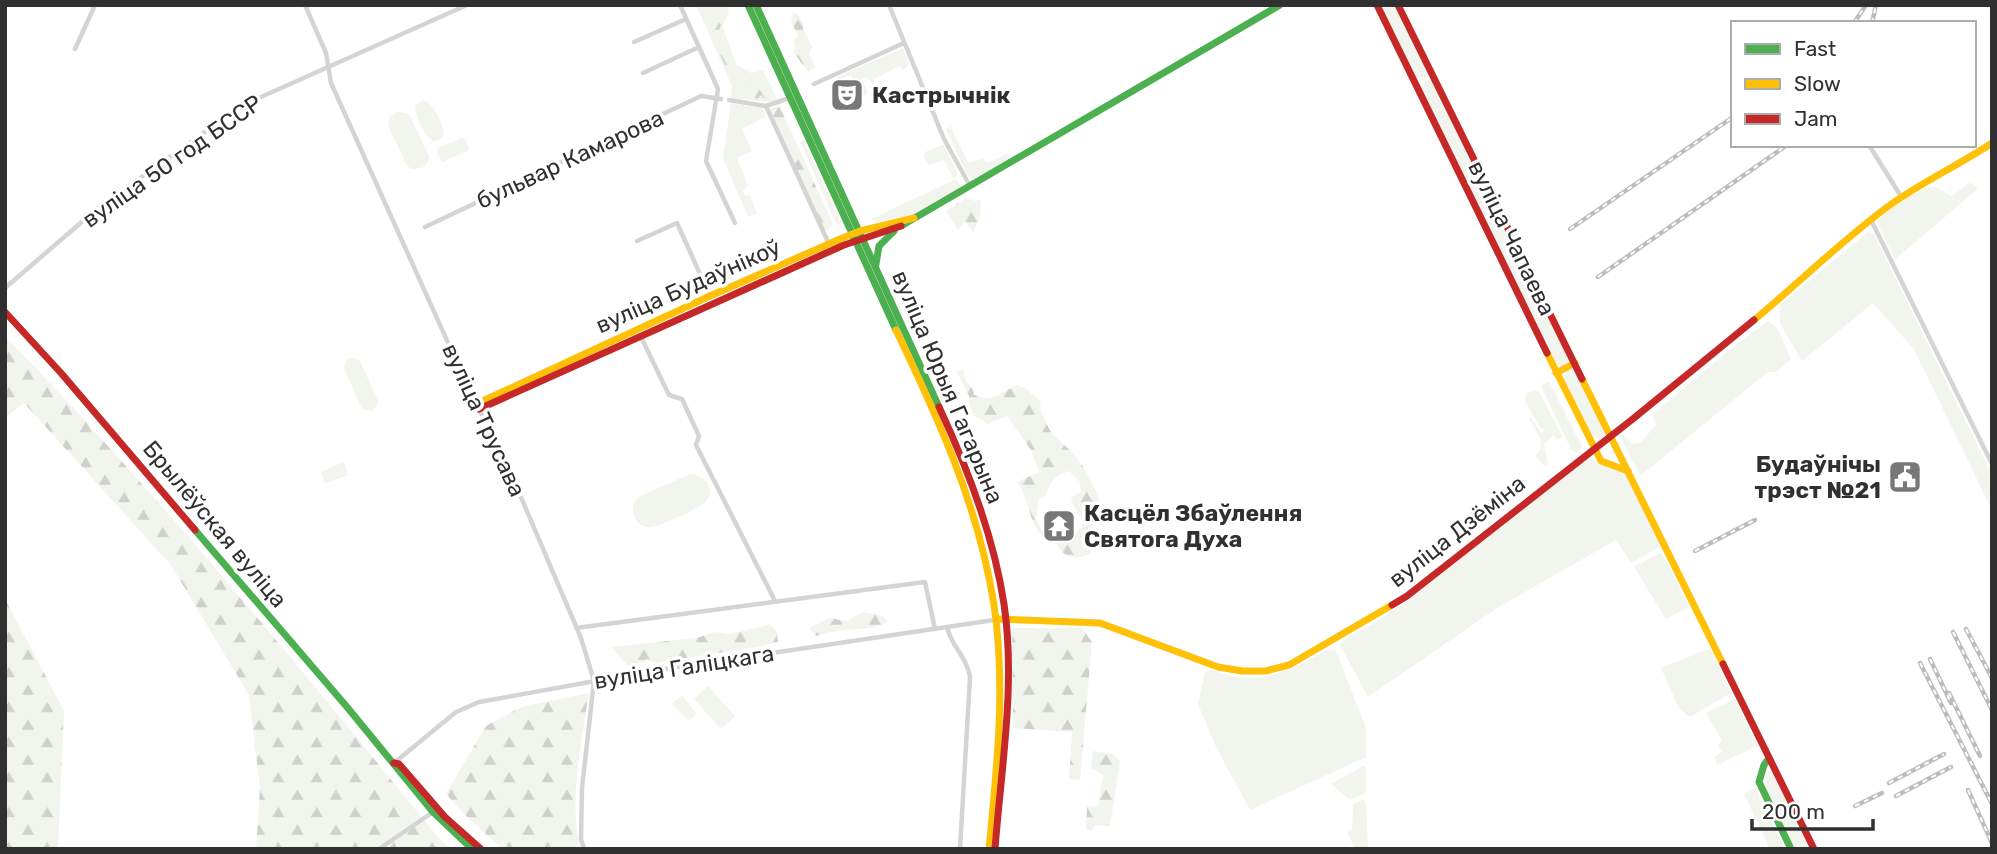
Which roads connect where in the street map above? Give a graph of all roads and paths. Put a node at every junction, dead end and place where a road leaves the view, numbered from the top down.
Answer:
1 (95, 5) edge
2 (305, 5) edge
3 (467, 5) edge
4 (680, 5) edge
5 (748, 5) edge
6 (756, 5) edge
7 (889, 5) edge
8 (1280, 5) edge
9 (1377, 5) edge
10 (1398, 5) edge
11 (686, 19) junction
12 (634, 42) dead end
13 (905, 43) junction
14 (699, 47) junction
15 (75, 49) dead end
16 (328, 68) junction
17 (643, 73) dead end
18 (814, 84) dead end
19 (790, 98) junction
20 (719, 99) junction
21 (729, 100) dead end
22 (766, 106) junction
23 (1992, 143) edge
24 (1870, 147) edge
25 (971, 188) junction
26 (1902, 198) junction
27 (921, 216) junction
28 (1871, 219) junction
29 (735, 223) dead end
30 (425, 228) dead end
31 (894, 230) junction
32 (857, 237) junction
33 (637, 241) dead end
34 (829, 244) junction
35 (876, 267) junction
36 (771, 274) junction
37 (5, 288) edge
38 (712, 300) junction
39 (5, 312) edge
40 (640, 336) junction
41 (605, 349) junction
42 (1575, 363) junction
43 (1556, 373) junction
44 (477, 407) junction
45 (1611, 435) junction
46 (1593, 448) junction
47 (1992, 464) edge
48 (1629, 471) junction
49 (775, 601) junction
50 (1004, 619) junction
51 (995, 620) junction
52 (947, 627) junction
53 (576, 628) junction
54 (935, 629) junction
55 (594, 681) junction
56 (1769, 758) junction
57 (394, 764) junction
58 (435, 810) junction
59 (379, 849) edge
60 (472, 849) edge
61 (481, 849) edge
62 (584, 849) edge
63 (960, 849) edge
64 (989, 849) edge
65 (995, 849) edge
66 (1791, 849) edge
67 (1814, 849) edge

1 - 15 street
2 - 16 street, вуліца Трусава
3 - 16 street, вуліца 50 год БССР
4 - 11 street
5 - 19 main road, вуліца Юрыя Гагарына
6 - 32 main road, вуліца Юрыя Гагарына
7 - 13 street
8 - 25 main road, вуліца Будаўнікоў
9 - 43 main road, вуліца Чапаева
10 - 42 main road, вуліца Чапаева
11 - 12 street
11 - 14 street
13 - 18 street
13 - 25 street
14 - 17 street
14 - 20 street
16 - 37 street, вуліца 50 год БССР
16 - 44 street, вуліца Трусава
19 - 22 street
19 - 32 main road, вуліца Юрыя Гагарына
20 - 29 street
20 - 30 street, бульвар Камарова
21 - 22 street
22 - 34 street
23 - 26 main road, вуліца Дзёміна
24 - 26 street
25 - 27 main road, вуліца Будаўнікоў
26 - 28 main road, вуліца Дзёміна
27 - 31 main road, вуліца Будаўнікоў
27 - 32 main road, вуліца Будаўнікоў
28 - 45 main road, вуліца Дзёміна
28 - 47 street
31 - 32 main road, вуліца Будаўнікоў
31 - 35 main road
32 - 34 main road, вуліца Будаўнікоў
32 - 35 main road, вуліца Юрыя Гагарына
32 - 36 main road, вуліца Будаўнікоў
32 - 51 main road, вуліца Юрыя Гагарына
33 - 38 street
34 - 36 main road, вуліца Будаўнікоў
35 - 50 main road, вуліца Юрыя Гагарына
36 - 38 main road, вуліца Будаўнікоў
38 - 40 main road, вуліца Будаўнікоў
38 - 41 main road, вуліца Будаўнікоў
39 - 57 main road, Брылёўская вуліца
40 - 41 main road, вуліца Будаўнікоў
40 - 49 street
41 - 44 main road, вуліца Будаўнікоў
42 - 43 main road
42 - 45 main road, вуліца Чапаева
43 - 46 main road, вуліца Чапаева
44 - 53 street, вуліца Трусава
45 - 46 main road, вуліца Дзёміна
45 - 48 main road, вуліца Чапаева
46 - 48 main road, вуліца Чапаева
46 - 50 main road, вуліца Дзёміна
48 - 56 main road, вуліца Чапаева
49 - 53 street
49 - 54 street
50 - 51 main road, вуліца Дзёміна
50 - 65 main road, вуліца Юрыя Гагарына
51 - 52 street, вуліца Галіцкага
51 - 64 main road, вуліца Юрыя Гагарына
52 - 54 street, вуліца Галіцкага
52 - 63 street
53 - 55 street, вуліца Трусава
54 - 55 street, вуліца Галіцкага
55 - 57 street, вуліца Галіцкага
55 - 62 street, вуліца Трусава
56 - 66 main road
56 - 67 main road, вуліца Чапаева
57 - 58 main road, Брылёўская вуліца
58 - 59 street
58 - 60 main road, Брылёўская вуліца
58 - 61 main road, Брылёўская вуліца

